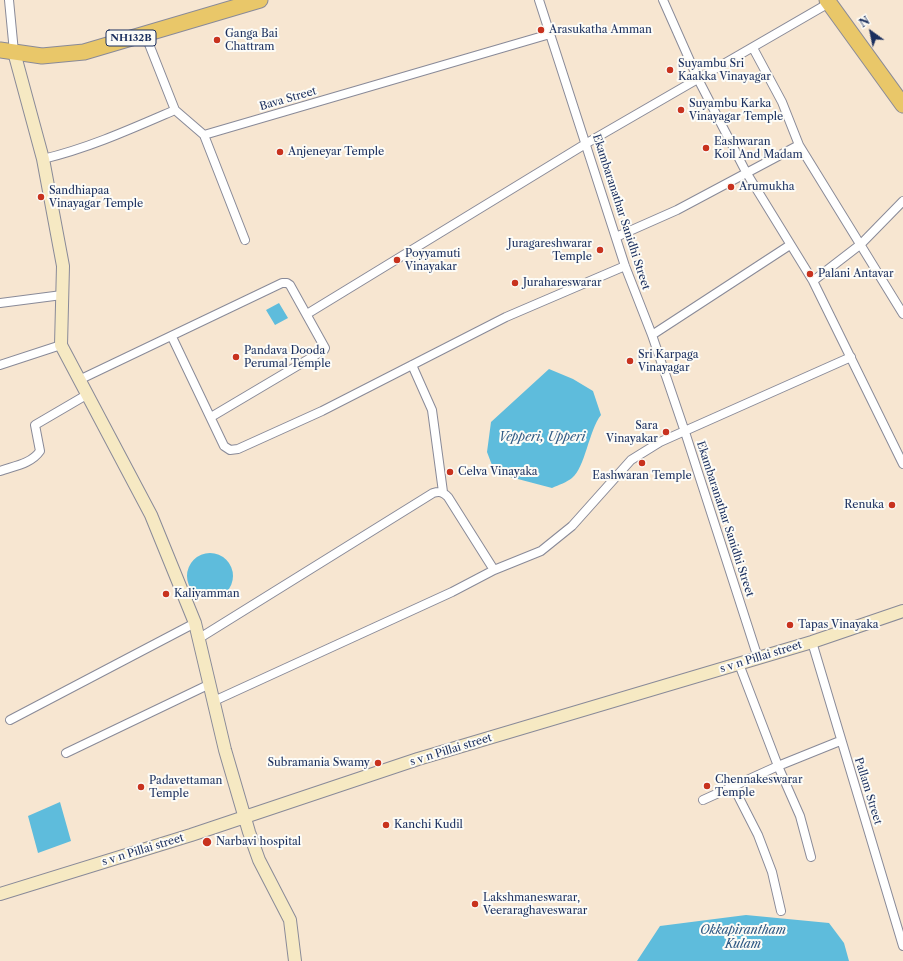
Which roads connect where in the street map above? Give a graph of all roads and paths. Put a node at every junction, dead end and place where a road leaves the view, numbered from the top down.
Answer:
1 (9, 0) edge
2 (260, 0) edge
3 (539, 0) edge
4 (663, 0) edge
5 (831, 1) edge
6 (145, 34) junction
7 (550, 34) junction
8 (753, 48) junction
9 (7, 51) edge
10 (698, 79) junction
11 (903, 94) edge
12 (903, 106) edge
13 (175, 110) junction
14 (204, 134) junction
15 (587, 143) junction
16 (799, 144) junction
17 (43, 159) junction
18 (746, 172) junction
19 (903, 201) edge
20 (616, 237) junction
21 (245, 240) dead end
22 (861, 244) junction
23 (790, 245) junction
24 (625, 266) junction
25 (813, 281) junction
26 (62, 295) junction
27 (0, 303) edge
28 (307, 314) junction
29 (903, 314) edge
30 (652, 335) junction
31 (172, 337) junction
32 (62, 345) junction
33 (851, 357) junction
34 (0, 365) edge
35 (412, 366) junction
36 (81, 379) junction
37 (88, 394) junction
38 (211, 417) junction
39 (685, 432) junction
40 (903, 464) edge
41 (0, 471) edge
42 (443, 492) junction
43 (494, 570) junction
44 (903, 611) edge
45 (195, 623) junction
46 (198, 639) junction
47 (812, 642) junction
48 (758, 658) junction
49 (739, 664) junction
50 (210, 684) junction
51 (214, 701) junction
52 (10, 720) dead end
53 (840, 741) junction
54 (66, 753) dead end
55 (778, 766) junction
56 (733, 786) junction
57 (703, 800) dead end
58 (245, 817) junction
59 (811, 857) dead end
60 (0, 894) edge
61 (781, 911) dead end
62 (903, 946) edge
63 (295, 961) edge

1 - 9 street
2 - 6 highway, NH132B
3 - 7 street, Ekambaranathar Sanidhi Street
4 - 10 street
5 - 8 street
5 - 11 highway
5 - 12 highway
6 - 9 highway, NH132B
6 - 13 street
7 - 14 street, Bava Street
7 - 15 street, Ekambaranathar Sanidhi Street
8 - 10 street
8 - 16 street
9 - 17 main road
10 - 15 street
10 - 18 street
13 - 14 street
13 - 17 street
14 - 21 street
15 - 20 street, Ekambaranathar Sanidhi Street
15 - 28 street
16 - 18 street
16 - 22 street
17 - 26 main road
18 - 20 street
18 - 23 street
19 - 22 street
20 - 24 street, Ekambaranathar Sanidhi Street
22 - 25 street
22 - 29 street
23 - 25 street
23 - 30 street
24 - 30 street, Ekambaranathar Sanidhi Street
24 - 35 street
25 - 33 street
26 - 27 street
26 - 32 main road
28 - 31 street
28 - 38 street
30 - 39 street, Ekambaranathar Sanidhi Street
31 - 36 street
31 - 38 street
32 - 34 street
32 - 36 main road
33 - 39 street
33 - 40 street
35 - 38 street
35 - 42 street
36 - 37 main road
37 - 41 street
37 - 45 main road
39 - 43 street
39 - 48 street, Ekambaranathar Sanidhi Street
42 - 43 street
42 - 46 street
43 - 51 street
44 - 47 main road, s v n Pillai street
45 - 46 main road
45 - 52 street
46 - 50 main road
47 - 48 main road, s v n Pillai street
47 - 53 street, Pallam Street
48 - 49 main road, s v n Pillai street
49 - 55 street
49 - 58 main road, s v n Pillai street
50 - 51 main road
50 - 54 street
51 - 58 main road
53 - 55 street
53 - 62 street, Pallam Street
55 - 56 street
55 - 59 street
56 - 57 street
56 - 61 street
58 - 60 main road, s v n Pillai street
58 - 63 main road

